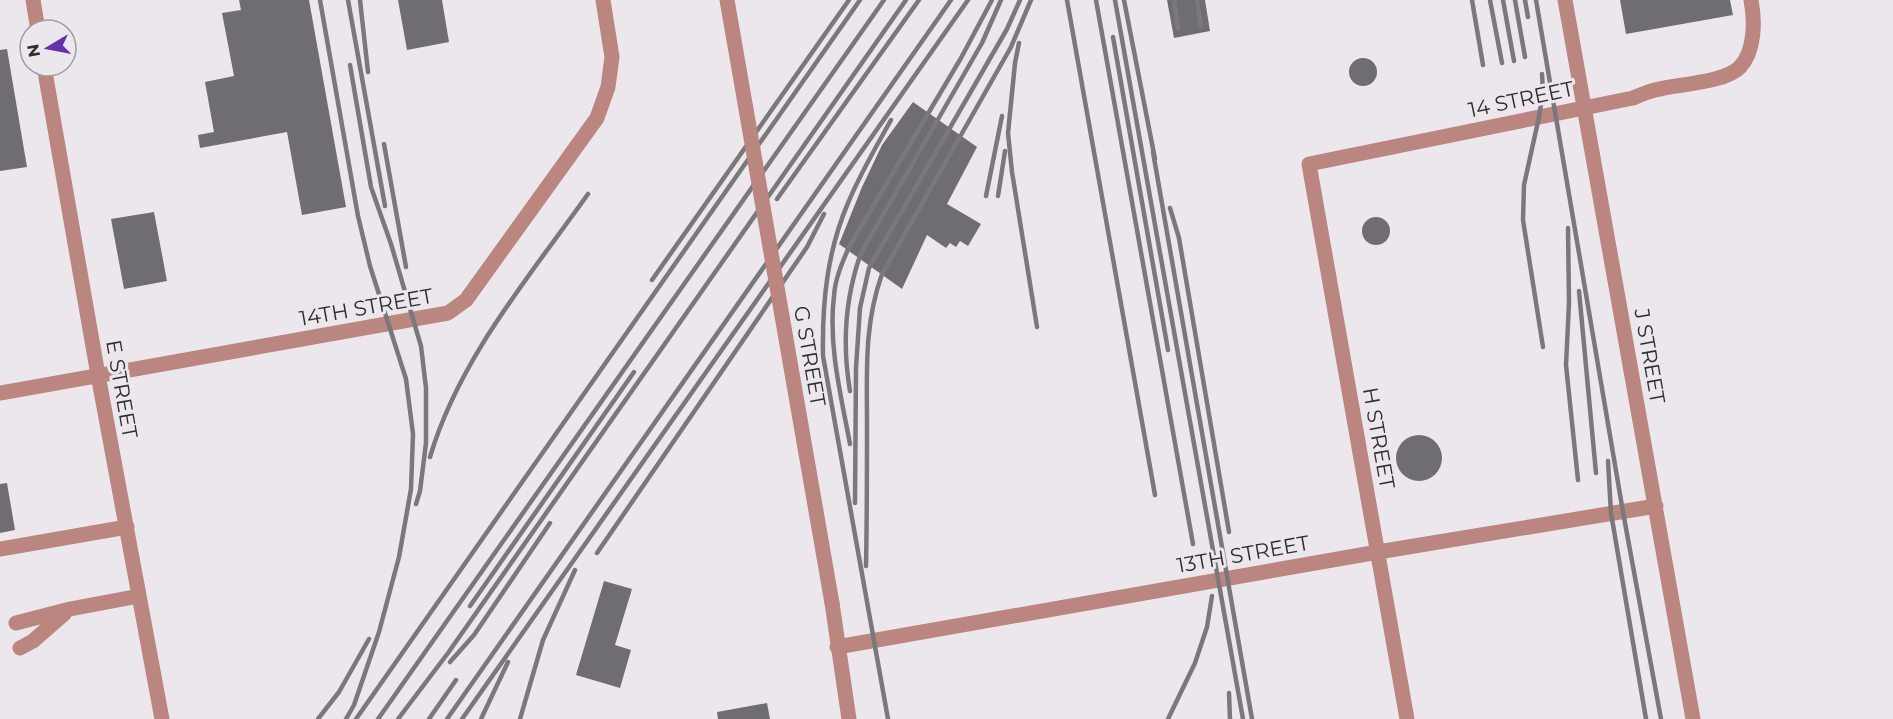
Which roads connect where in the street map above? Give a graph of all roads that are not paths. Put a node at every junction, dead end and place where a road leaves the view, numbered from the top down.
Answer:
1 (33, 0) edge
2 (603, 0) edge
3 (727, 0) edge
4 (1565, 0) edge
5 (1751, 0) edge
6 (36, 18) edge
7 (46, 78) edge
8 (1584, 107) junction
9 (1309, 164) joint
10 (98, 375) junction
11 (0, 393) edge
12 (1656, 506) junction
13 (127, 527) junction
14 (0, 549) edge
15 (1378, 552) junction
16 (139, 596) junction
17 (70, 609) junction
18 (15, 623) dead end
19 (837, 647) junction
20 (20, 648) dead end
21 (162, 719) edge
22 (849, 719) edge
23 (1407, 719) edge
24 (1694, 719) edge

1 - 6 lane
2 - 10 lane, 14TH STREET
3 - 19 lane, G STREET, bridge
4 - 8 lane, J STREET
5 - 8 lane, 14 STREET
7 - 10 lane, E STREET
8 - 9 lane, 14 STREET
8 - 12 lane, J STREET
9 - 15 lane, H STREET
10 - 11 lane, 14TH STREET
10 - 13 lane, E STREET
12 - 15 lane, 13TH STREET
12 - 24 lane, J STREET
13 - 14 lane
13 - 16 lane, E STREET
15 - 19 lane, 13TH STREET
15 - 23 lane, H STREET
16 - 17 lane
16 - 21 lane, E STREET
17 - 18 lane
17 - 20 lane
19 - 22 lane, G STREET

